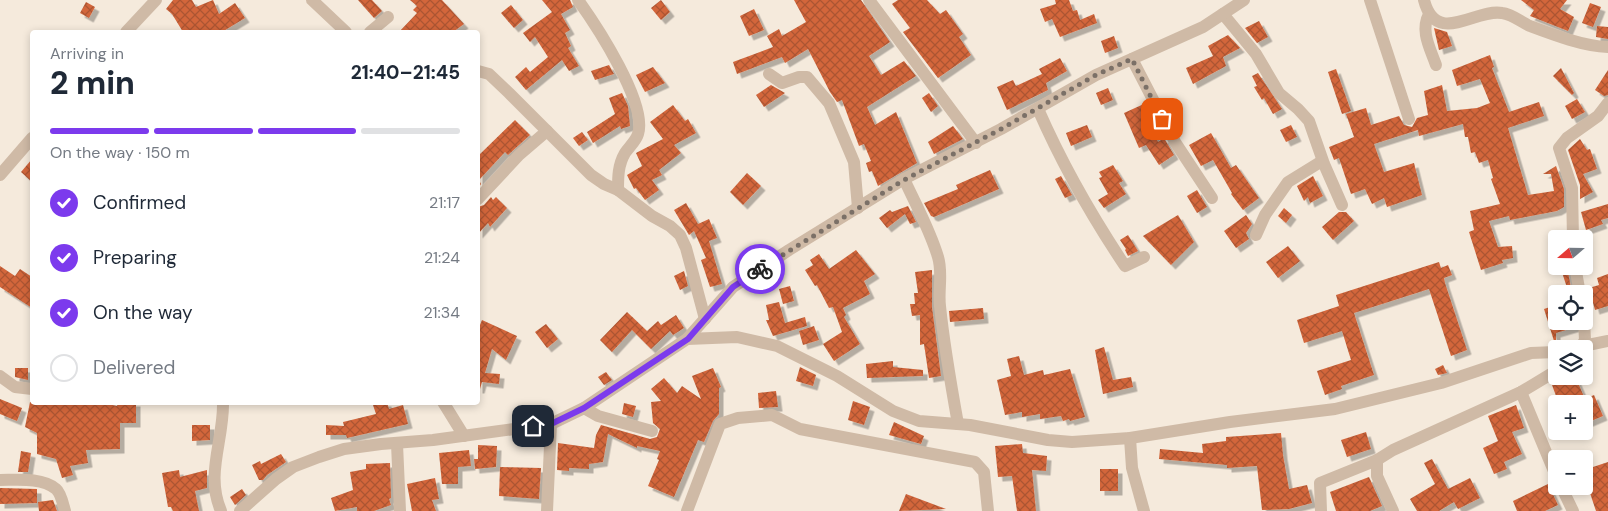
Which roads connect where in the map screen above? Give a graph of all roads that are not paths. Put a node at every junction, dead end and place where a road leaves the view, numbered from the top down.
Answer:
1 (156, 0) edge
2 (312, 0) edge
3 (578, 0) edge
4 (869, 0) edge
5 (1244, 0) edge
6 (1370, 0) edge
7 (1424, 0) edge
8 (1223, 14) junction
9 (1429, 14) junction
10 (388, 18) dead end
11 (128, 30) edge
12 (344, 30) edge
13 (373, 30) edge
14 (1608, 47) edge
15 (1132, 59) junction
16 (1436, 65) dead end
17 (480, 72) edge
18 (769, 74) dead end
19 (1608, 103) edge
20 (1038, 109) junction
21 (1409, 119) dead end
22 (547, 131) junction
23 (30, 140) edge
24 (976, 143) junction
25 (1322, 161) junction
26 (0, 175) edge
27 (904, 180) junction
28 (618, 190) junction
29 (480, 198) edge
30 (1212, 198) dead end
31 (1342, 205) dead end
32 (858, 208) junction
33 (1573, 230) edge
34 (1256, 235) dead end
35 (1144, 257) dead end
36 (705, 319) junction
37 (688, 339) junction
38 (1608, 341) edge
39 (1593, 344) edge
40 (1548, 352) edge
41 (0, 376) edge
42 (1548, 376) edge
43 (30, 389) edge
44 (1521, 392) junction
45 (223, 405) edge
46 (446, 405) edge
47 (584, 408) junction
48 (551, 424) junction
49 (958, 424) junction
50 (652, 430) dead end
51 (464, 436) junction
52 (1130, 438) junction
53 (396, 444) junction
54 (1548, 457) edge
55 (1377, 460) junction
56 (0, 480) edge
57 (1565, 495) edge
58 (65, 511) edge
59 (221, 511) edge
60 (240, 511) edge
61 (400, 511) edge
62 (547, 511) edge
63 (687, 511) edge
64 (988, 511) edge
65 (1144, 511) edge
66 (1321, 511) edge
67 (1393, 511) edge
68 (1573, 511) edge

1 - 11 street
2 - 12 street
3 - 28 street
4 - 24 street
5 - 8 street
6 - 21 street
7 - 9 street
8 - 15 street
8 - 25 street
9 - 14 street
9 - 16 street
10 - 13 street
15 - 20 street
15 - 30 street
17 - 22 street
18 - 32 street
19 - 33 street
20 - 24 street
20 - 35 street
22 - 28 street
22 - 29 street
23 - 26 street
24 - 27 street
25 - 31 street
25 - 34 street
27 - 32 street
27 - 49 street
28 - 36 street
32 - 36 street
36 - 37 street
37 - 47 street
37 - 49 street
38 - 39 street
40 - 52 street
41 - 43 street
42 - 44 street
44 - 54 street
44 - 55 street
45 - 59 street
46 - 51 street
47 - 48 street
47 - 50 street
48 - 51 street
48 - 62 street
49 - 52 street
51 - 53 street
52 - 65 street
53 - 60 street
53 - 61 street
55 - 66 street
55 - 67 street
56 - 58 street
57 - 68 street
63 - 64 street

